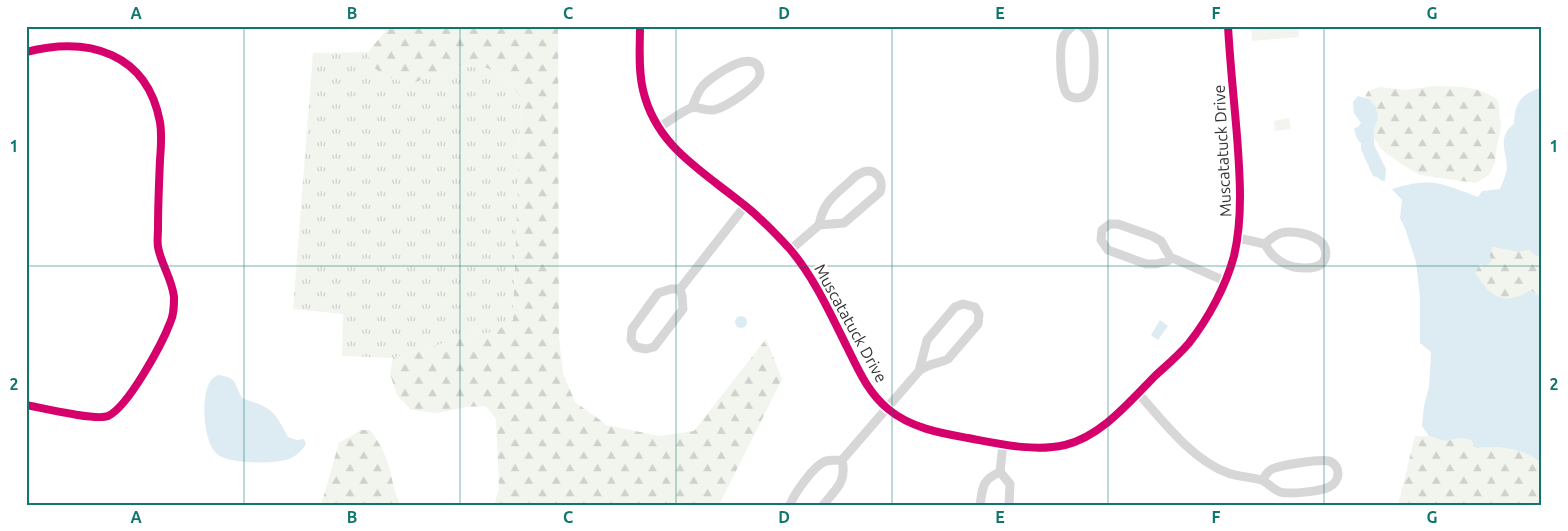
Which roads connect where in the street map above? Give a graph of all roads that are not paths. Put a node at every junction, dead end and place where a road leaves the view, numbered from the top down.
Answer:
1 (640, 26) edge
2 (1073, 26) edge
3 (1081, 26) edge
4 (1228, 26) edge
5 (26, 52) edge
6 (692, 107) junction
7 (658, 128) junction
8 (745, 206) junction
9 (819, 225) junction
10 (1238, 238) junction
11 (1265, 244) junction
12 (790, 250) junction
13 (1170, 257) junction
14 (1225, 281) junction
15 (680, 289) junction
16 (920, 371) junction
17 (1138, 393) junction
18 (26, 405) edge
19 (887, 409) junction
20 (1003, 444) junction
21 (842, 460) junction
22 (1000, 472) junction
23 (1263, 480) junction
24 (790, 505) edge
25 (823, 505) edge
26 (980, 505) edge
27 (1009, 505) edge

1 - 7 street, Muscatatuck Drive
2 - 3 street
4 - 10 street, Muscatatuck Drive
5 - 18 street
6 - 6 street
6 - 7 street
7 - 8 street, Muscatatuck Drive
8 - 12 street, Muscatatuck Drive
8 - 15 street
9 - 9 street
9 - 12 street
10 - 11 street
10 - 14 street, Muscatatuck Drive
11 - 11 street
12 - 19 street, Muscatatuck Drive
13 - 13 street
13 - 14 street
14 - 17 street, Muscatatuck Drive
15 - 15 street
16 - 16 street
16 - 19 street
17 - 20 street, Muscatatuck Drive
17 - 23 street
19 - 20 street, Muscatatuck Drive
19 - 21 street
20 - 22 street
21 - 24 street
21 - 25 street
22 - 26 street
22 - 27 street
23 - 23 street

